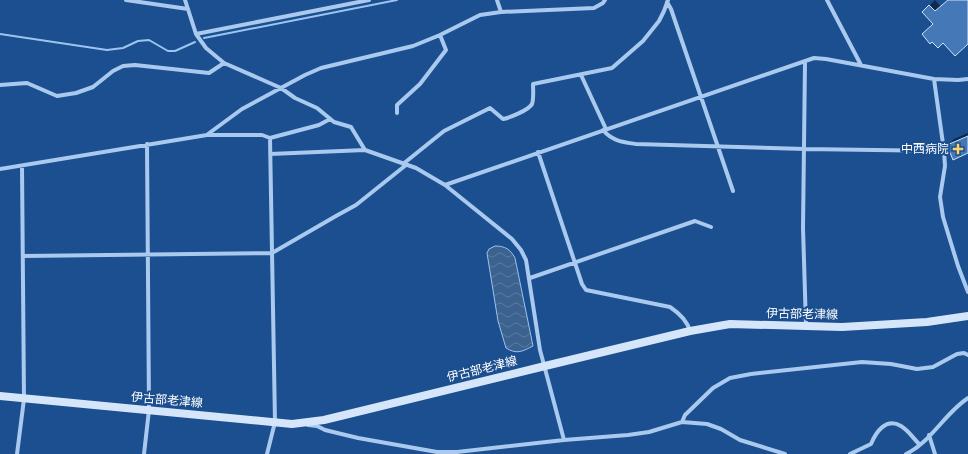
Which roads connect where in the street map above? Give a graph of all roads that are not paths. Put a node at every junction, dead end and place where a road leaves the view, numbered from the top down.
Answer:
1 (126, 0) edge
2 (185, 0) edge
3 (369, 0) edge
4 (497, 0) edge
5 (605, 0) edge
6 (827, 0) edge
7 (667, 1) edge
8 (188, 9) junction
9 (501, 12) junction
10 (196, 34) junction
11 (440, 35) junction
12 (805, 62) junction
13 (224, 63) junction
14 (862, 65) junction
15 (581, 75) junction
16 (934, 79) junction
17 (968, 79) edge
18 (0, 85) edge
19 (281, 88) junction
20 (701, 97) junction
21 (397, 113) dead end
22 (330, 119) junction
23 (605, 130) junction
24 (207, 135) junction
25 (270, 138) junction
26 (146, 144) junction
27 (717, 146) junction
28 (805, 149) junction
29 (365, 150) junction
30 (944, 151) junction
31 (538, 152) junction
32 (270, 154) junction
33 (404, 165) junction
34 (22, 166) junction
35 (0, 169) edge
36 (445, 185) junction
37 (733, 192) dead end
38 (711, 227) dead end
39 (272, 253) junction
40 (148, 255) junction
41 (22, 256) junction
42 (574, 262) junction
43 (530, 278) junction
44 (968, 292) edge
45 (968, 316) edge
46 (806, 326) junction
47 (690, 332) junction
48 (968, 355) edge
49 (545, 366) junction
50 (0, 396) edge
51 (968, 398) edge
52 (24, 399) junction
53 (149, 410) junction
54 (275, 422) junction
55 (682, 422) junction
56 (292, 424) junction
57 (929, 435) junction
58 (564, 440) junction
59 (919, 444) junction
60 (456, 453) edge
61 (17, 454) edge
62 (144, 454) edge
63 (267, 454) edge
64 (785, 454) edge
65 (850, 454) edge
66 (906, 454) edge
67 (935, 454) edge

1 - 8 street
2 - 8 street
3 - 10 street
4 - 9 street
5 - 9 street
6 - 14 street
7 - 15 street
7 - 20 street
8 - 10 street
9 - 11 street
10 - 13 street
11 - 19 street
11 - 21 street
12 - 14 street
12 - 20 street
12 - 28 street
13 - 18 street
13 - 19 street
14 - 16 street
15 - 23 street
15 - 33 street
16 - 17 street
16 - 30 street
19 - 22 street
19 - 24 street
20 - 23 street
20 - 27 street
22 - 25 street
22 - 29 street
23 - 27 street
23 - 31 street
24 - 25 street
24 - 26 street
25 - 32 street
26 - 34 street
26 - 40 street
27 - 28 street
27 - 37 street
28 - 30 street
28 - 46 street
29 - 32 street
29 - 33 street
30 - 44 street
31 - 36 street
31 - 42 street
32 - 39 street
33 - 36 street
33 - 39 street
34 - 35 street
34 - 41 street
36 - 43 street
38 - 42 street
39 - 40 street
39 - 54 street
40 - 41 street
40 - 53 street
41 - 52 street
42 - 43 street
42 - 47 street
43 - 49 street
45 - 46 main road, 伊古部老津線
46 - 47 main road, 伊古部老津線
47 - 49 main road, 伊古部老津線
48 - 55 street
49 - 56 main road, 伊古部老津線
49 - 58 street
50 - 52 main road, 伊古部老津線
51 - 57 street
52 - 53 main road, 伊古部老津線
52 - 61 street
53 - 54 main road, 伊古部老津線
53 - 62 street
54 - 56 main road, 伊古部老津線
54 - 63 street
55 - 58 street
55 - 64 street
56 - 60 street
57 - 59 street
57 - 67 street
58 - 60 street
59 - 65 street
59 - 66 street

